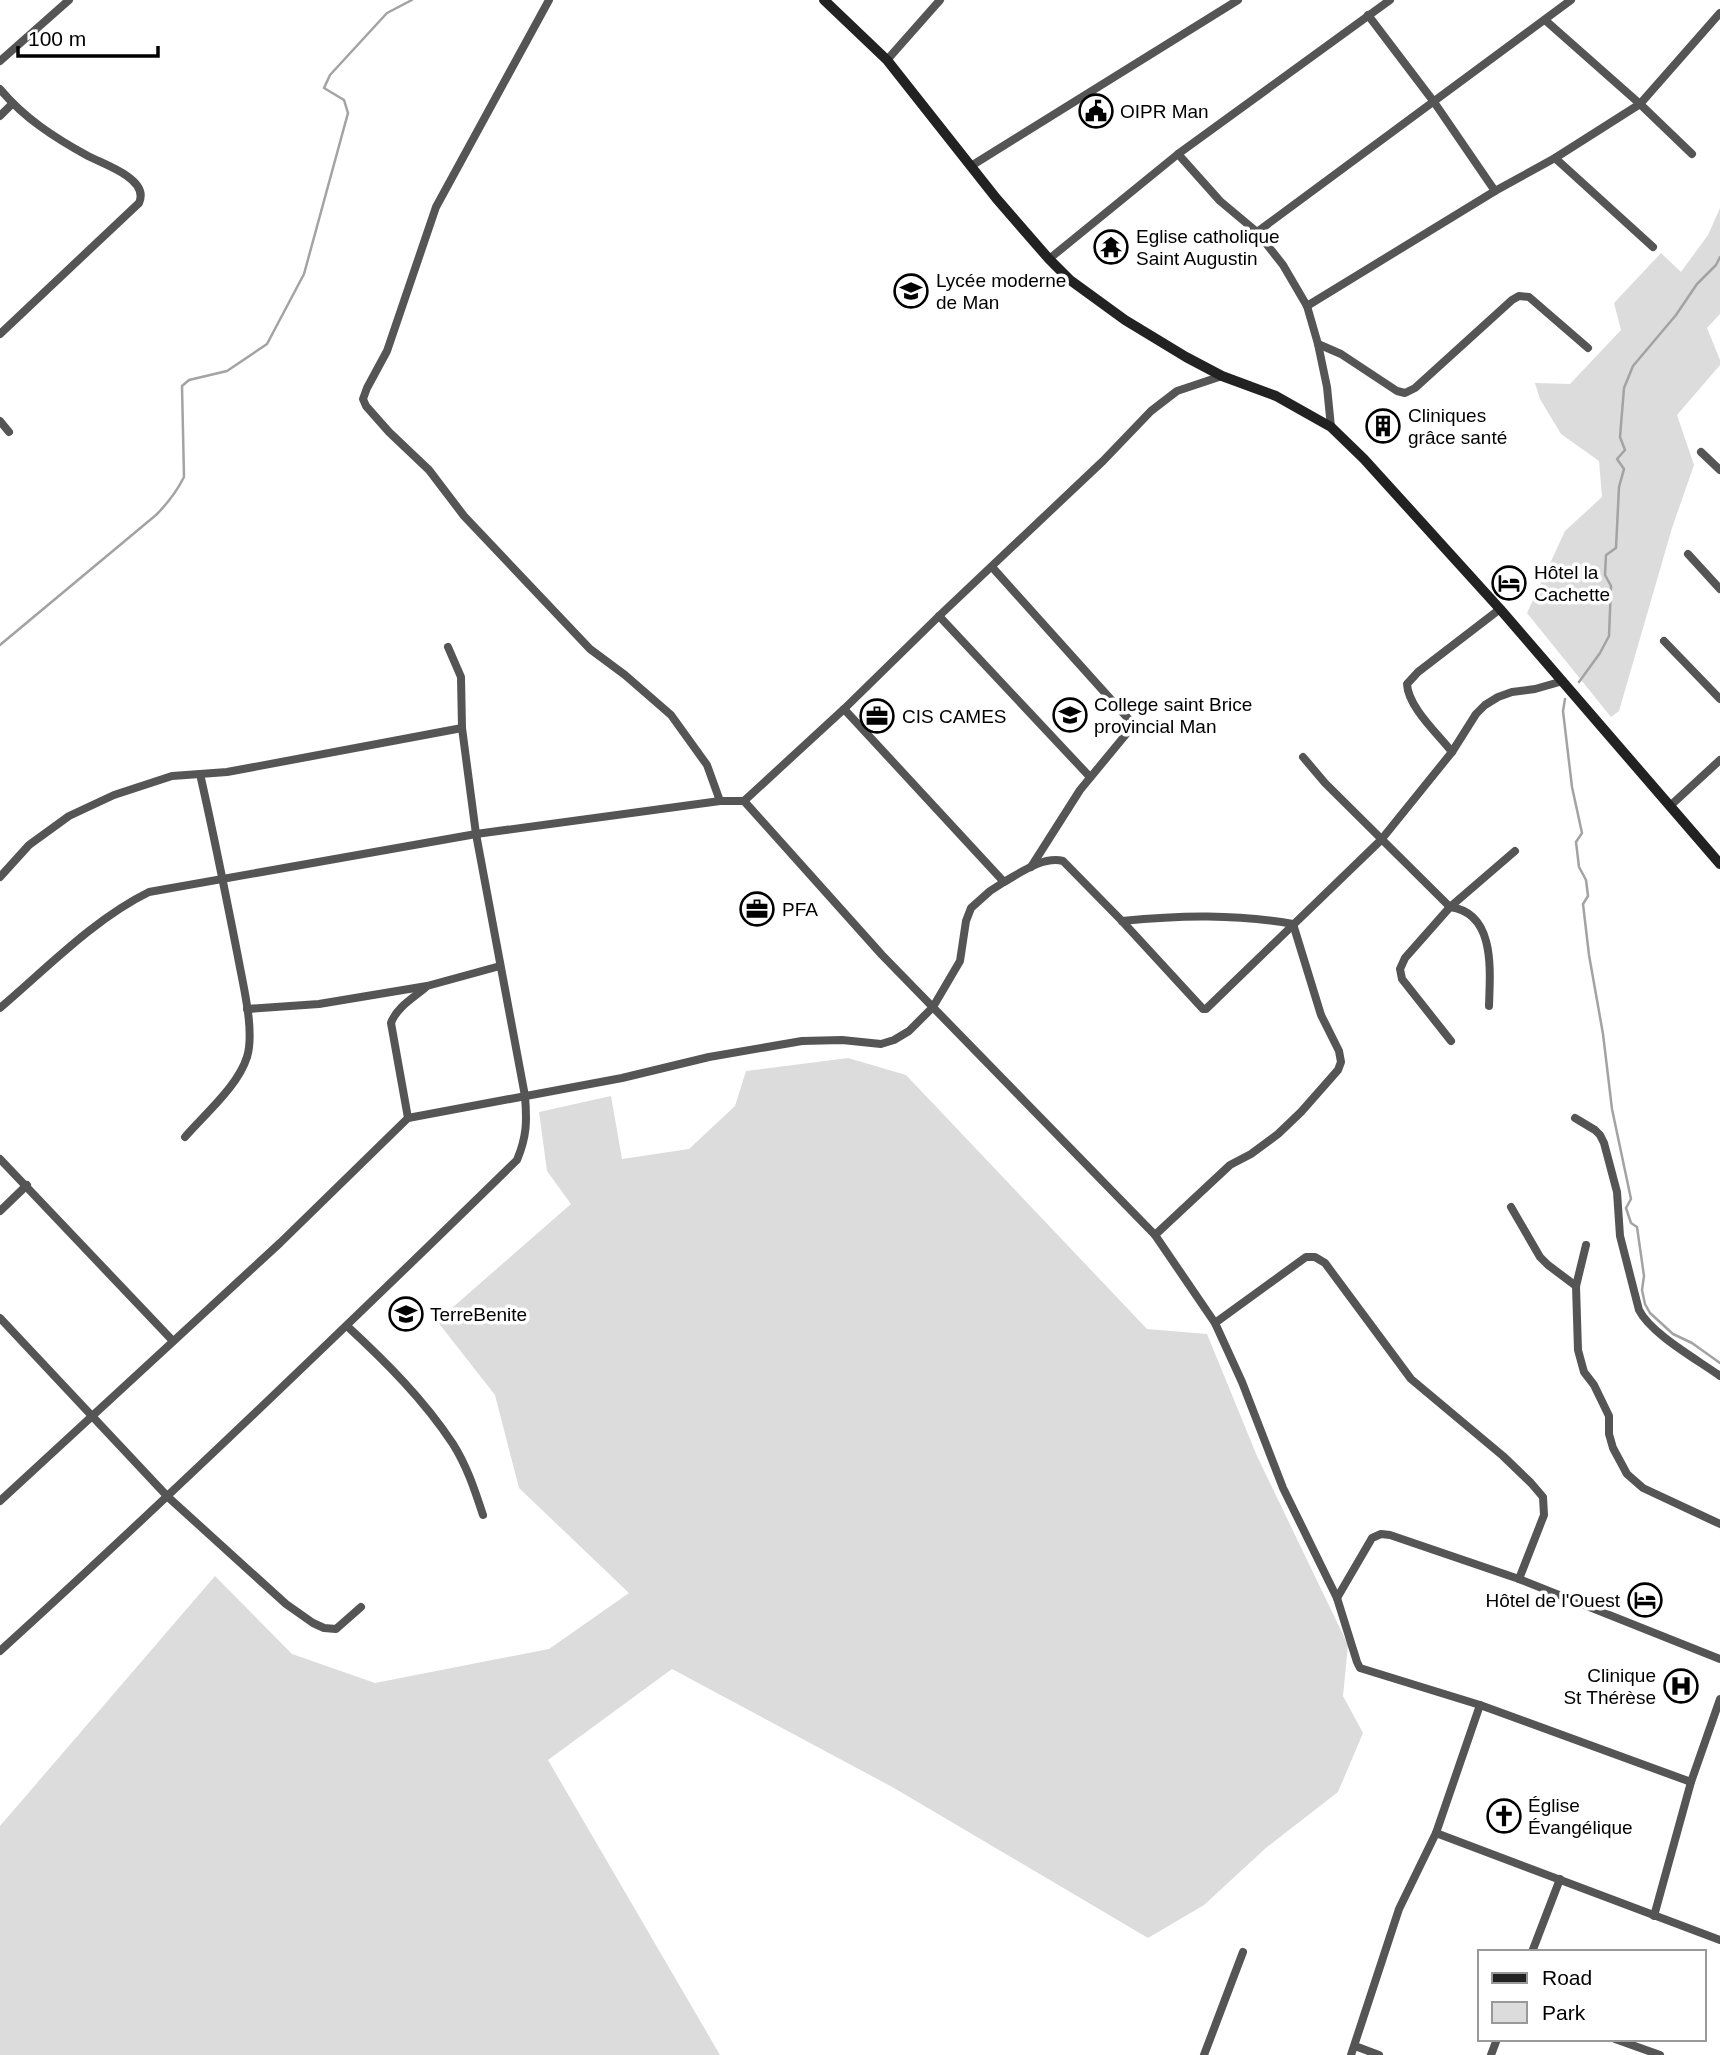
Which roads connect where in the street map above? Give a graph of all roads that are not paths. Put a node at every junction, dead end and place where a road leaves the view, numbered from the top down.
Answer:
1 (69, 0) edge
2 (549, 0) edge
3 (940, 0) edge
4 (1238, 0) edge
5 (1390, 0) edge
6 (1571, 0) edge
7 (831, 2) edge
8 (1720, 13) edge
9 (1368, 15) junction
10 (1545, 20) junction
11 (0, 61) edge
12 (887, 61) junction
13 (0, 89) edge
14 (1434, 102) junction
15 (12, 104) junction
16 (1640, 104) junction
17 (0, 116) edge
18 (1178, 154) junction
19 (1692, 154) dead end
20 (1555, 158) junction
21 (971, 166) junction
22 (1495, 191) junction
23 (1257, 232) junction
24 (1653, 247) dead end
25 (1049, 259) junction
26 (1307, 306) junction
27 (0, 334) edge
28 (1318, 344) junction
29 (1588, 348) dead end
30 (1222, 376) junction
31 (0, 421) edge
32 (1331, 427) junction
33 (9, 432) dead end
34 (1701, 452) dead end
35 (1720, 470) edge
36 (1688, 554) dead end
37 (992, 566) junction
38 (1720, 589) edge
39 (1500, 609) junction
40 (939, 615) junction
41 (1664, 641) dead end
42 (448, 647) dead end
43 (1563, 681) junction
44 (1720, 699) edge
45 (844, 709) junction
46 (462, 728) junction
47 (1452, 752) junction
48 (1303, 757) dead end
49 (1720, 760) edge
50 (200, 774) junction
51 (1090, 777) junction
52 (720, 801) junction
53 (744, 801) junction
54 (1670, 806) junction
55 (477, 834) junction
56 (1381, 840) junction
57 (1515, 851) dead end
58 (1720, 864) edge
59 (1031, 867) junction
60 (0, 877) edge
61 (223, 878) junction
62 (1004, 882) junction
63 (1450, 907) junction
64 (1122, 921) junction
65 (1293, 924) junction
66 (500, 966) junction
67 (427, 986) junction
68 (1489, 1006) dead end
69 (933, 1007) junction
70 (0, 1008) edge
71 (247, 1009) junction
72 (1451, 1041) dead end
73 (525, 1096) junction
74 (408, 1118) junction
75 (1575, 1118) dead end
76 (185, 1137) dead end
77 (0, 1159) edge
78 (27, 1185) junction
79 (1511, 1207) dead end
80 (0, 1211) edge
81 (1155, 1235) junction
82 (1586, 1245) dead end
83 (1576, 1286) junction
84 (0, 1318) edge
85 (1215, 1323) junction
86 (347, 1326) junction
87 (173, 1342) junction
88 (1720, 1376) edge
89 (92, 1416) junction
90 (168, 1496) junction
91 (0, 1501) edge
92 (483, 1515) dead end
93 (1720, 1524) edge
94 (1519, 1579) junction
95 (1337, 1598) junction
96 (361, 1607) dead end
97 (0, 1651) edge
98 (1720, 1659) edge
99 (1720, 1699) edge
100 (1480, 1705) junction
101 (1691, 1782) junction
102 (1436, 1833) junction
103 (1560, 1880) junction
104 (1654, 1916) junction
105 (1720, 1940) edge
106 (1533, 1950) edge
107 (1243, 1952) dead end
108 (1620, 2041) edge
109 (1355, 2046) junction
110 (1633, 2046) junction
111 (1204, 2055) edge
112 (1351, 2055) edge
113 (1379, 2055) edge
114 (1629, 2055) edge
115 (1660, 2055) edge

1 - 11 street
2 - 52 street
3 - 12 street
4 - 21 street
5 - 9 street
6 - 10 street
7 - 12 main road
8 - 16 street
9 - 14 street
9 - 18 street
10 - 14 street
10 - 16 street
12 - 21 main road
13 - 15 street
14 - 22 street
14 - 23 street
15 - 17 street
15 - 27 street
16 - 19 street
16 - 20 street
18 - 23 street
18 - 25 street
20 - 22 street
20 - 24 street
21 - 25 main road
22 - 26 street
23 - 26 street
25 - 30 main road
26 - 28 street
28 - 29 street
28 - 32 street
30 - 32 main road
30 - 37 street
31 - 33 street
32 - 39 main road
34 - 35 street
36 - 38 street
37 - 40 street
37 - 51 street
39 - 43 main road
39 - 47 street
40 - 45 street
40 - 51 street
41 - 44 street
42 - 46 street
43 - 47 street
43 - 54 main road
45 - 53 street
45 - 62 street
46 - 50 street
46 - 55 street
47 - 56 street
48 - 56 street
49 - 54 street
50 - 60 street
50 - 61 street
51 - 59 street
52 - 53 street
52 - 55 street
53 - 69 street
54 - 58 main road
55 - 61 street
55 - 66 street
56 - 63 street
56 - 65 street
57 - 63 street
59 - 62 street
59 - 64 street
61 - 70 street
61 - 71 street
62 - 69 street
63 - 68 street
63 - 72 street
64 - 65 street
64 - 65 street
65 - 81 street
66 - 67 street
66 - 73 street
67 - 71 street
67 - 74 street
69 - 73 street
69 - 81 street
71 - 76 street
73 - 74 street
73 - 86 street
74 - 87 street
75 - 88 street
77 - 78 street
78 - 80 street
78 - 87 street
79 - 83 street
81 - 85 street
82 - 83 street
83 - 93 street
84 - 89 street
85 - 94 street
85 - 95 street
86 - 90 street
86 - 92 street
87 - 89 street
89 - 90 street
89 - 91 street
90 - 96 street
90 - 97 street
94 - 95 street
94 - 98 street
95 - 100 street
99 - 101 street
100 - 101 street
100 - 102 street
101 - 104 street
102 - 103 street
102 - 109 street
103 - 104 street
103 - 106 street
104 - 105 street
107 - 111 street
108 - 110 street
109 - 112 street
109 - 113 street
110 - 114 street
110 - 115 street

